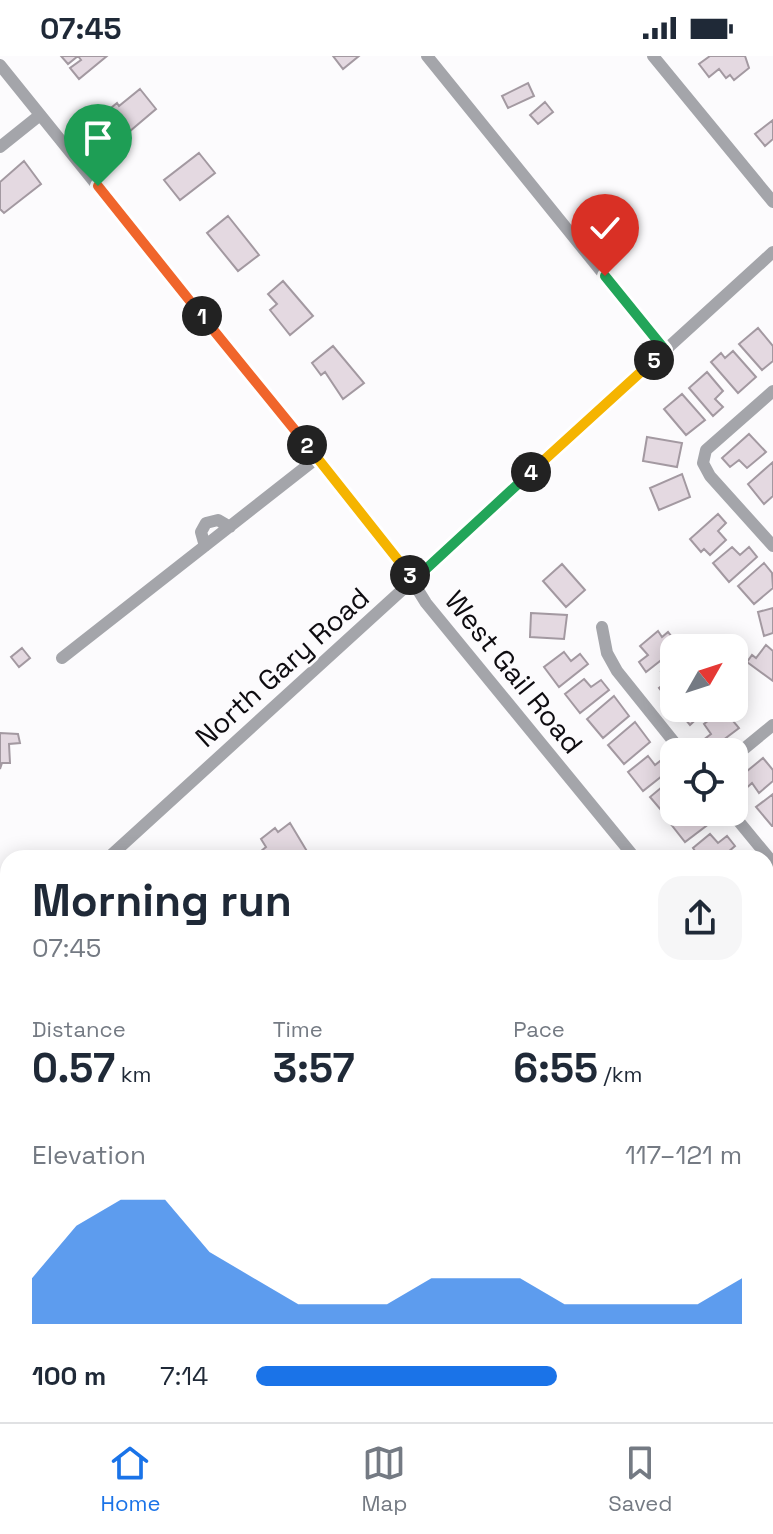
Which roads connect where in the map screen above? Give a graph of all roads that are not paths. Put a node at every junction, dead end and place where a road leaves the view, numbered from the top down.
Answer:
1 (427, 56) edge
2 (653, 56) edge
3 (0, 65) edge
4 (40, 115) junction
5 (0, 147) edge
6 (773, 202) edge
7 (773, 252) edge
8 (665, 350) junction
9 (773, 391) edge
10 (317, 458) junction
11 (773, 546) edge
12 (413, 581) junction
13 (602, 627) dead end
14 (62, 658) dead end
15 (773, 725) edge
16 (671, 738) edge
17 (748, 746) edge
18 (743, 826) edge
19 (117, 850) edge
20 (628, 850) edge
21 (762, 850) edge

1 - 8 street
2 - 6 street
3 - 4 street, West Gail Road
4 - 5 street
4 - 10 street, West Gail Road
7 - 8 street, North Gary Road
8 - 12 street, North Gary Road
9 - 11 street
10 - 12 street, West Gail Road
10 - 14 street
12 - 19 street, North Gary Road
12 - 20 street, West Gail Road
13 - 16 street
15 - 17 street
18 - 21 street

